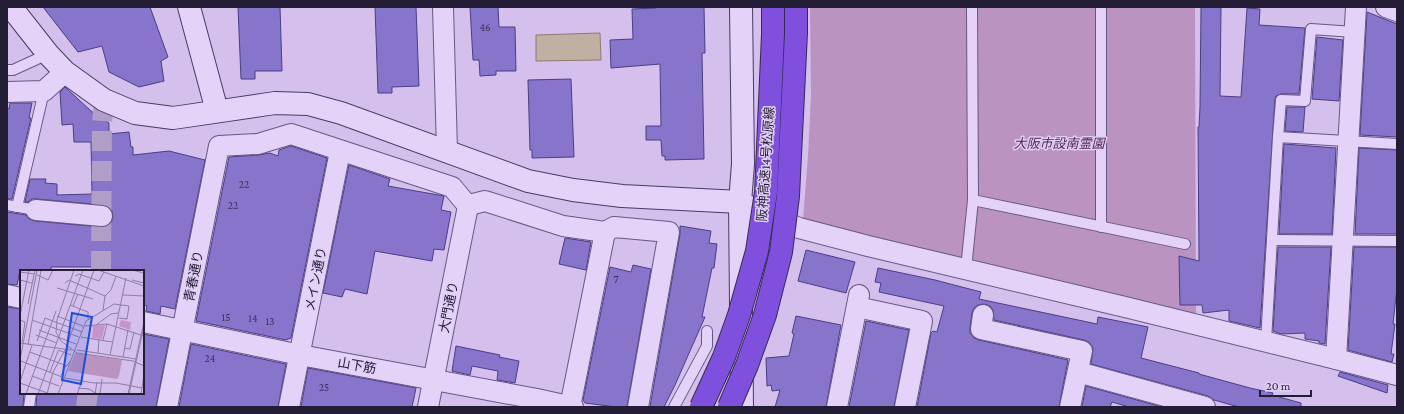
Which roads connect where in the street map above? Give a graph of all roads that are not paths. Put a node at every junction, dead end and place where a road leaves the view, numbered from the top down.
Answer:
1 (11, 7) edge
2 (190, 7) edge
3 (443, 7) edge
4 (727, 7) edge
5 (741, 7) edge
6 (773, 7) edge
7 (796, 7) edge
8 (972, 7) edge
9 (1100, 7) edge
10 (1356, 7) edge
11 (1386, 7) edge
12 (1397, 11) edge
13 (1354, 32) junction
14 (48, 54) junction
15 (7, 70) edge
16 (65, 72) junction
17 (44, 91) junction
18 (7, 92) edge
19 (217, 111) junction
20 (1278, 137) junction
21 (1348, 141) junction
22 (1397, 144) edge
23 (340, 151) junction
24 (447, 151) junction
25 (973, 200) junction
26 (740, 202) junction
27 (12, 206) edge
28 (468, 206) junction
29 (36, 210) joint
30 (102, 216) dead end
31 (1101, 227) junction
32 (605, 232) junction
33 (1272, 240) junction
34 (1343, 241) junction
35 (1397, 241) edge
36 (1185, 244) dead end
37 (966, 269) junction
38 (7, 295) edge
39 (20, 298) edge
40 (983, 316) dead end
41 (144, 322) edge
42 (183, 331) junction
43 (707, 331) dead end
44 (1266, 341) junction
45 (300, 355) junction
46 (1336, 359) junction
47 (1078, 372) junction
48 (1397, 376) edge
49 (434, 379) junction
50 (31, 394) edge
51 (29, 407) edge
52 (168, 407) edge
53 (289, 407) edge
54 (428, 407) edge
55 (571, 407) edge
56 (638, 407) edge
57 (674, 407) edge
58 (701, 407) edge
59 (729, 407) edge
60 (742, 407) edge
61 (837, 407) edge
62 (905, 407) edge
63 (1070, 407) edge
64 (1205, 407) edge

1 - 14 street
2 - 19 street
3 - 24 street
4 - 26 street
5 - 26 street
6 - 58 highway, 阪神高速14号松原線, bridge
7 - 59 highway, 阪神高速14号松原線, bridge
8 - 25 lane
9 - 31 lane
10 - 13 street
11 - 12 street
13 - 20 lane
13 - 21 street
14 - 15 lane
14 - 16 street
16 - 17 street
16 - 19 street
17 - 18 street
17 - 27 lane
19 - 24 street
20 - 21 lane
20 - 33 lane
21 - 22 lane
21 - 34 street
23 - 28 street
23 - 42 street, 青春通り
23 - 45 street, メイン通り
24 - 26 street
25 - 31 lane
25 - 37 lane
26 - 37 street
26 - 60 street
27 - 29 lane
28 - 32 street
28 - 49 street, 大門通り
29 - 30 street
31 - 36 lane
32 - 55 street
32 - 56 street
33 - 34 lane
33 - 44 lane
34 - 35 lane
34 - 46 street
37 - 44 street
38 - 39 street
40 - 47 street
41 - 42 street, 山下筋
42 - 45 street, 山下筋
42 - 52 street, 青春通り
43 - 57 lane
44 - 46 street
45 - 49 street, 山下筋
45 - 53 street, メイン通り
46 - 48 street
47 - 63 street
47 - 64 street
49 - 54 street, 大門通り
49 - 55 street, 山下筋
50 - 51 lane
61 - 62 street

